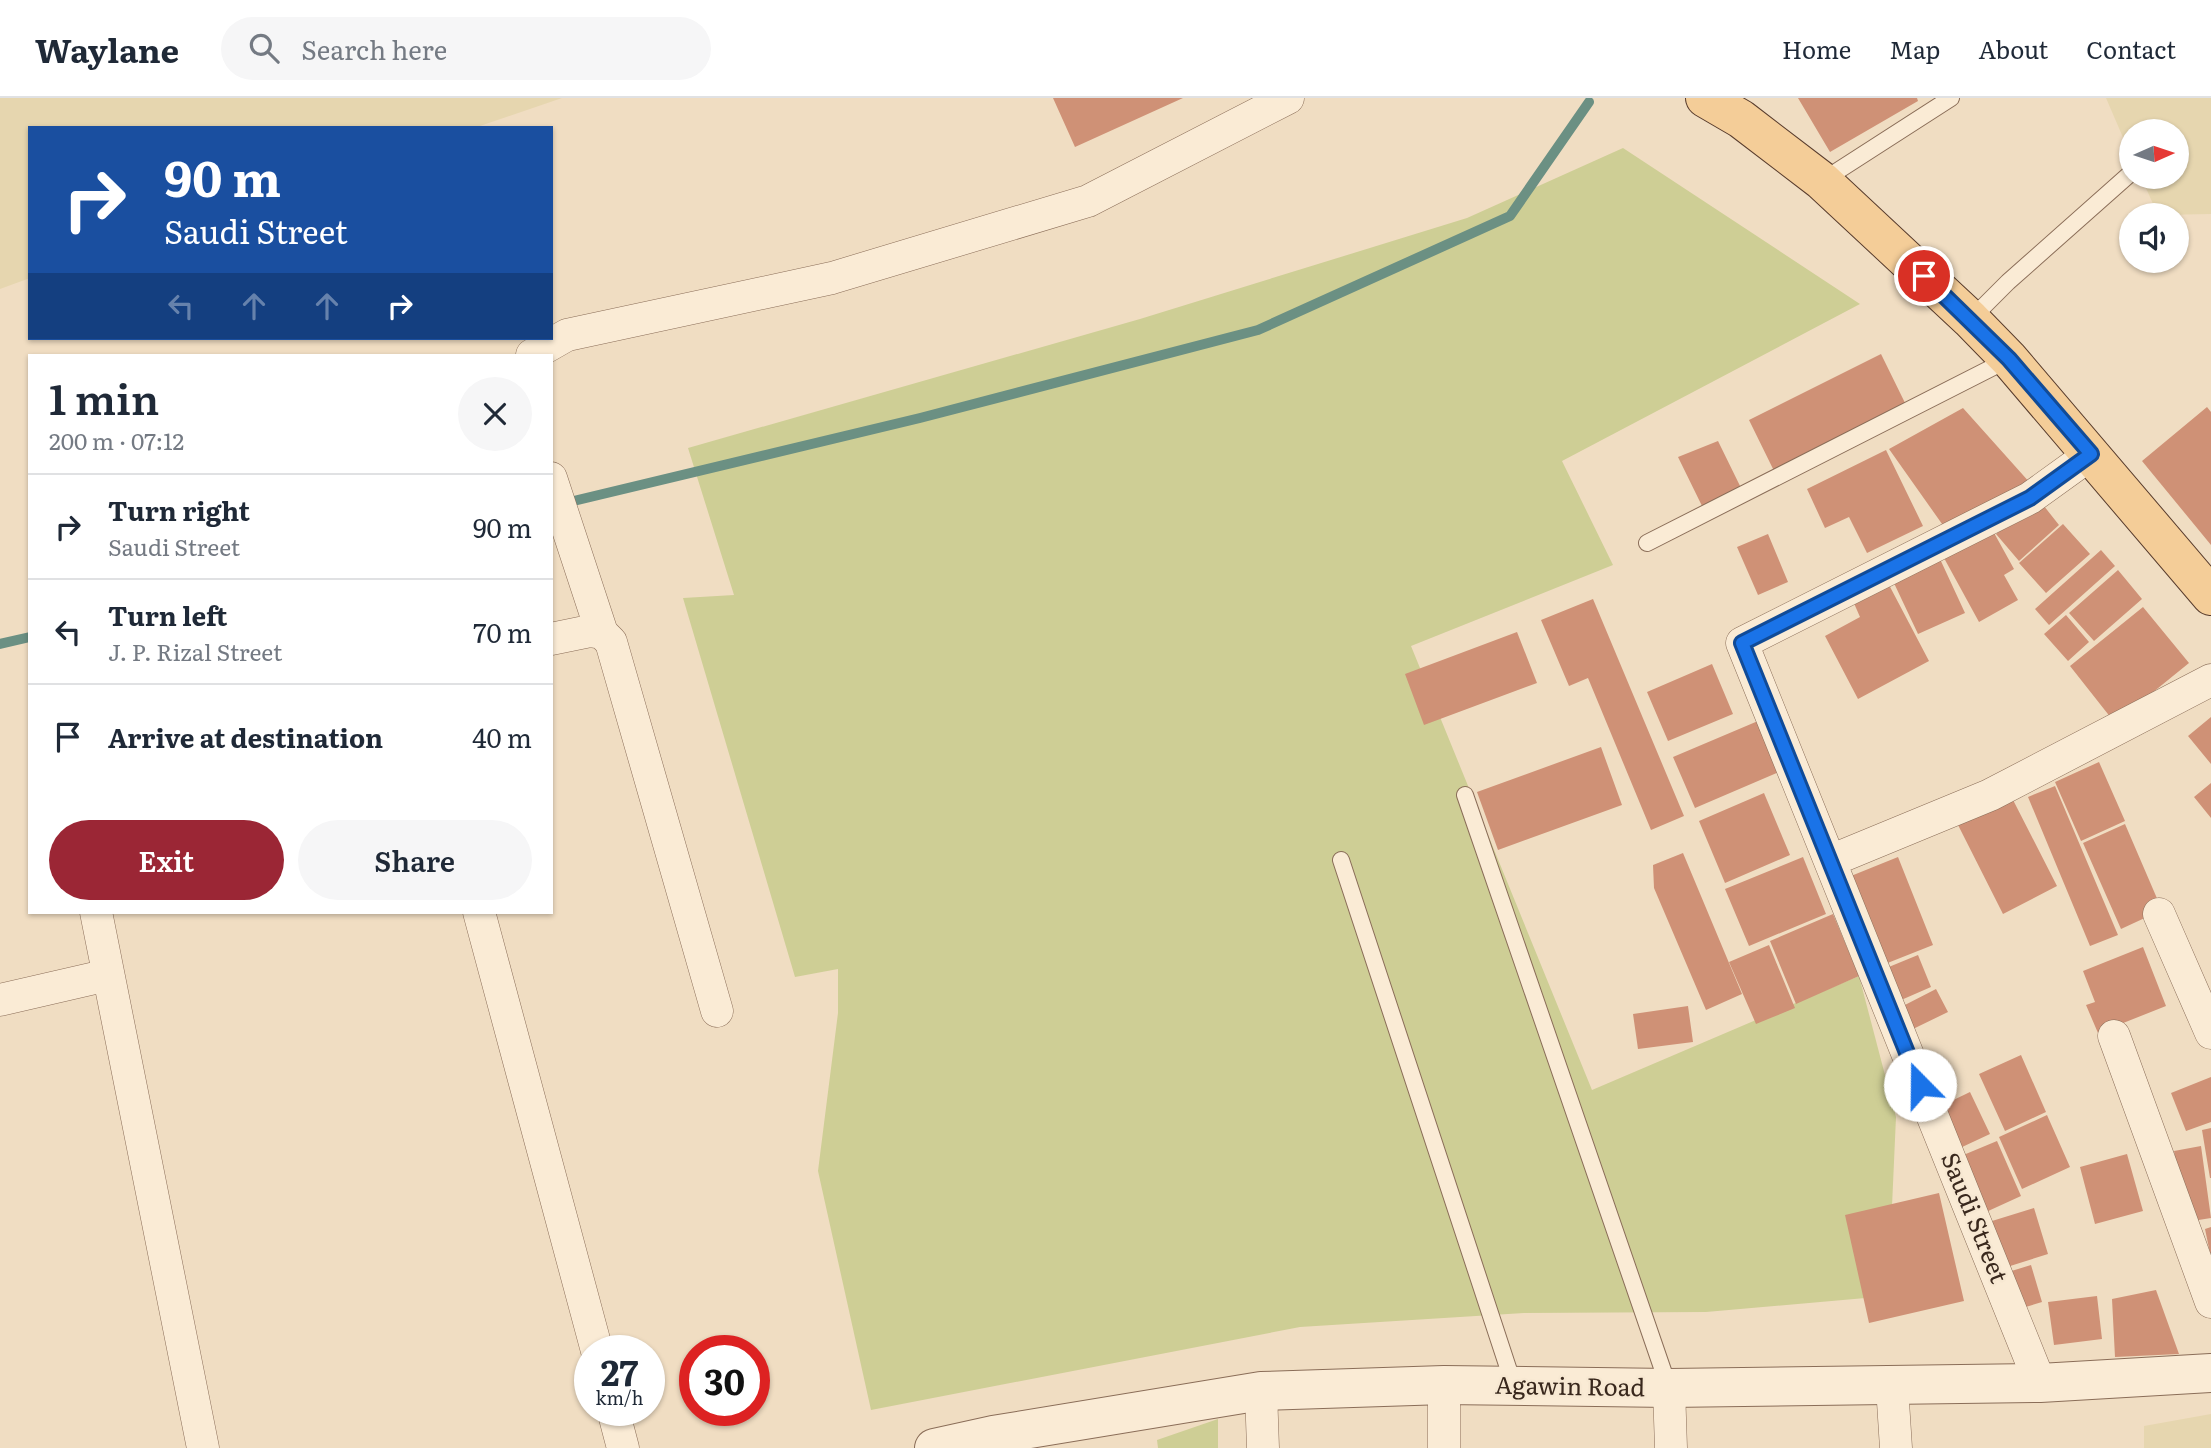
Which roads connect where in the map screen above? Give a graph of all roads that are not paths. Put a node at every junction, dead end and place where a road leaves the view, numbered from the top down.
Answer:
1 (1288, 98) edge
2 (1705, 98) edge
3 (1951, 98) edge
4 (1822, 181) junction
5 (2119, 184) edge
6 (1970, 319) junction
7 (534, 354) edge
8 (2009, 359) junction
9 (2091, 454) junction
10 (553, 484) edge
11 (1647, 543) dead end
12 (2211, 596) edge
13 (601, 633) junction
14 (553, 639) edge
15 (2211, 680) edge
16 (1465, 795) dead end
17 (1341, 860) dead end
18 (1830, 861) junction
19 (96, 914) edge
20 (480, 914) edge
21 (2159, 914) dead end
22 (108, 975) junction
23 (0, 1000) edge
24 (717, 1011) dead end
25 (2211, 1033) edge
26 (2114, 1036) dead end
27 (2211, 1302) edge
28 (593, 1335) edge
29 (2211, 1373) edge
30 (2040, 1383) junction
31 (1444, 1385) junction
32 (1514, 1386) junction
33 (1892, 1386) junction
34 (1669, 1388) junction
35 (1261, 1391) junction
36 (617, 1426) edge
37 (203, 1448) edge
38 (623, 1448) edge
39 (934, 1448) edge
40 (1263, 1448) edge
41 (1444, 1448) edge
42 (1671, 1448) edge
43 (1896, 1448) edge

1 - 7 street
2 - 4 main road
3 - 4 lane
4 - 6 main road
5 - 6 lane
6 - 8 main road
8 - 9 main road
8 - 11 lane
9 - 12 main road
9 - 18 street, Saudi Street
10 - 13 street
13 - 14 street
13 - 24 street
15 - 18 street
16 - 34 lane
17 - 32 lane
18 - 30 street, Saudi Street
19 - 22 street
20 - 28 street
21 - 25 street
22 - 23 street
22 - 37 street
26 - 27 street
29 - 30 street, Agawin Road
30 - 33 street, Agawin Road
31 - 32 street, Agawin Road
31 - 35 street, Agawin Road
31 - 41 street
32 - 34 street, Agawin Road
33 - 34 street, Agawin Road
33 - 43 street
34 - 42 street
35 - 39 street, Agawin Road
35 - 40 street
36 - 38 street

